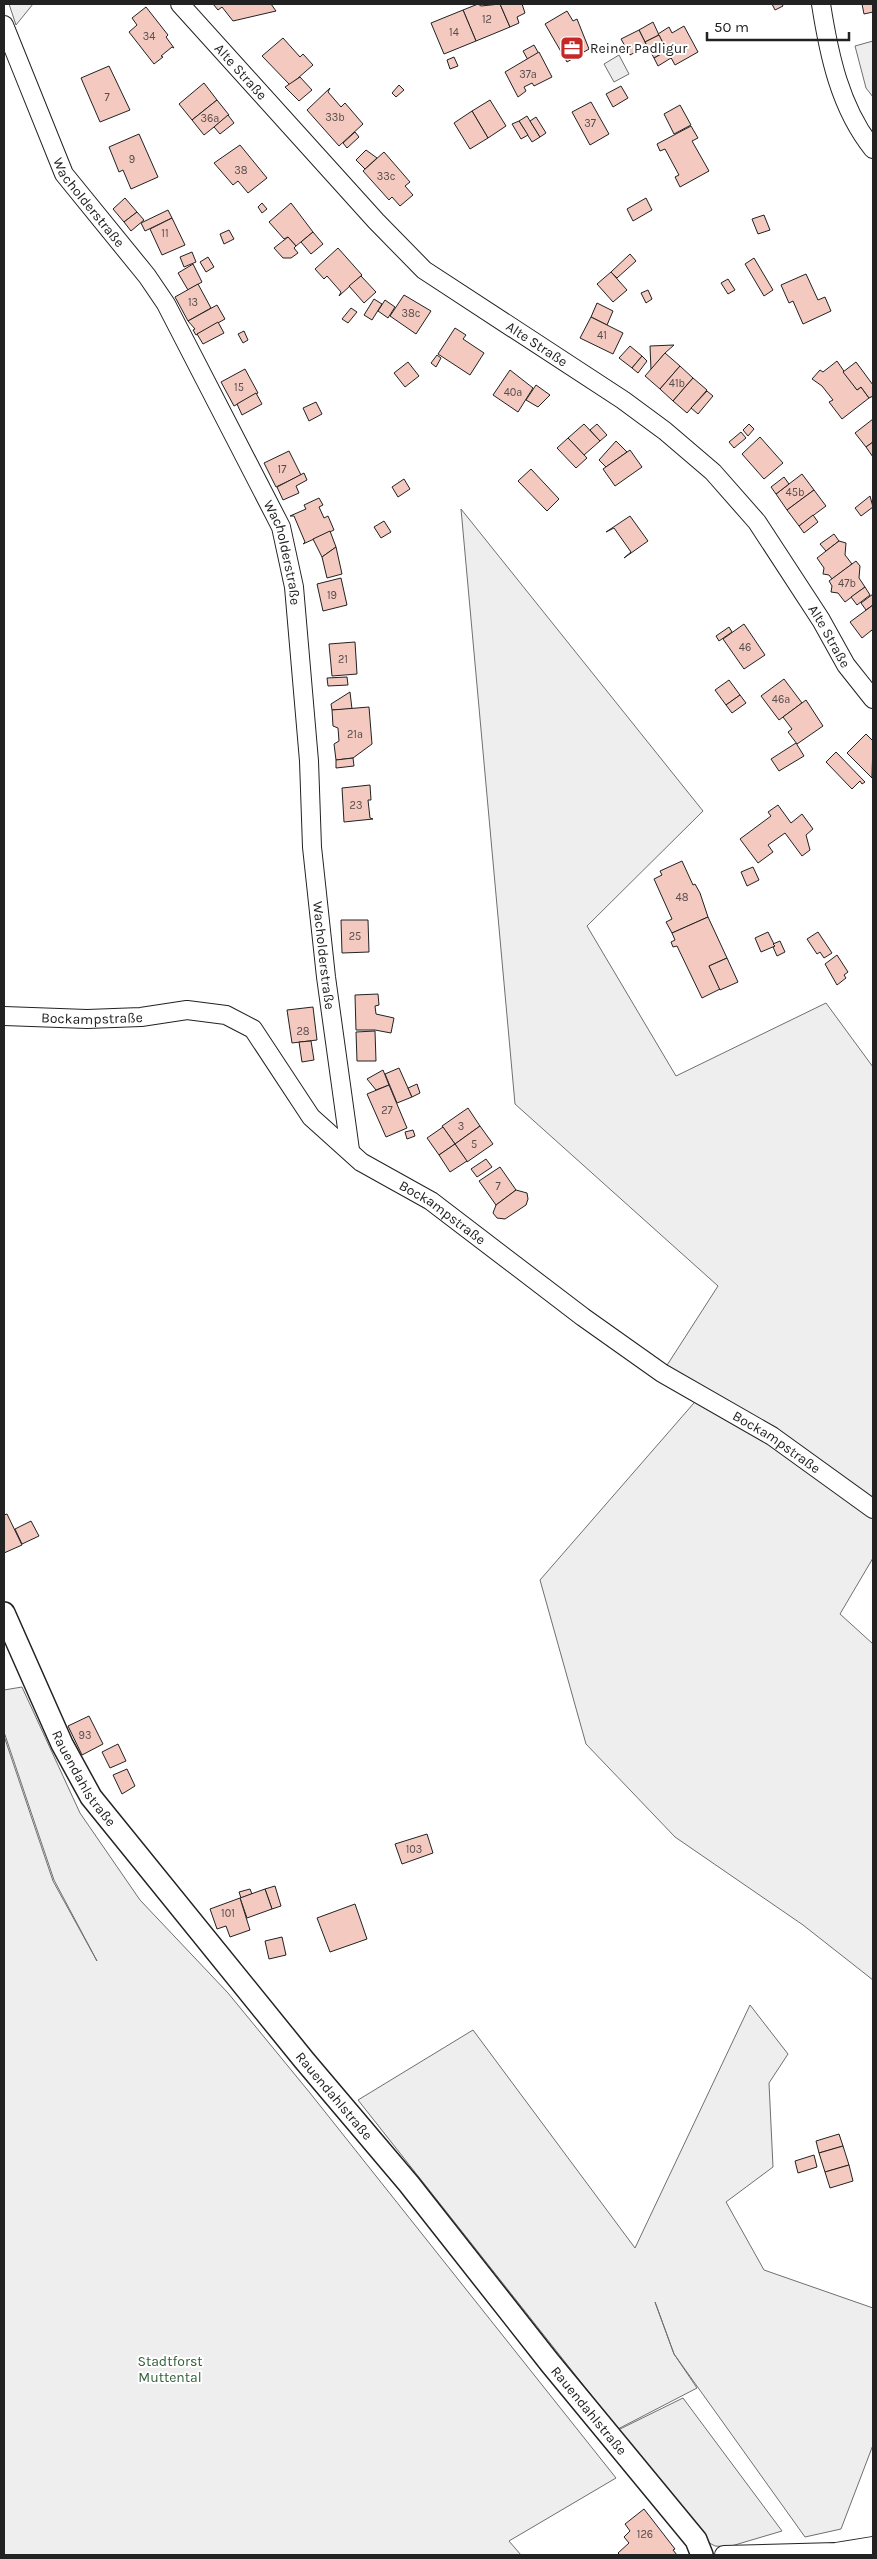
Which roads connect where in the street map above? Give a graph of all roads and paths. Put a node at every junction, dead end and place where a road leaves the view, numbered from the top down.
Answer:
1 (180, 4) edge
2 (821, 4) edge
3 (4, 25) edge
4 (873, 149) edge
5 (873, 699) edge
6 (4, 1016) edge
7 (350, 1150) junction
8 (873, 1509) edge
9 (4, 1613) edge
10 (873, 2546) edge
11 (702, 2555) edge
12 (724, 2555) edge

1 - 5 street, Alte Straße
2 - 4 street
3 - 7 street, Wacholderstraße
6 - 7 street, Bockampstraße
7 - 8 street, Bockampstraße
9 - 11 street, Rauendahlstraße
10 - 12 street

